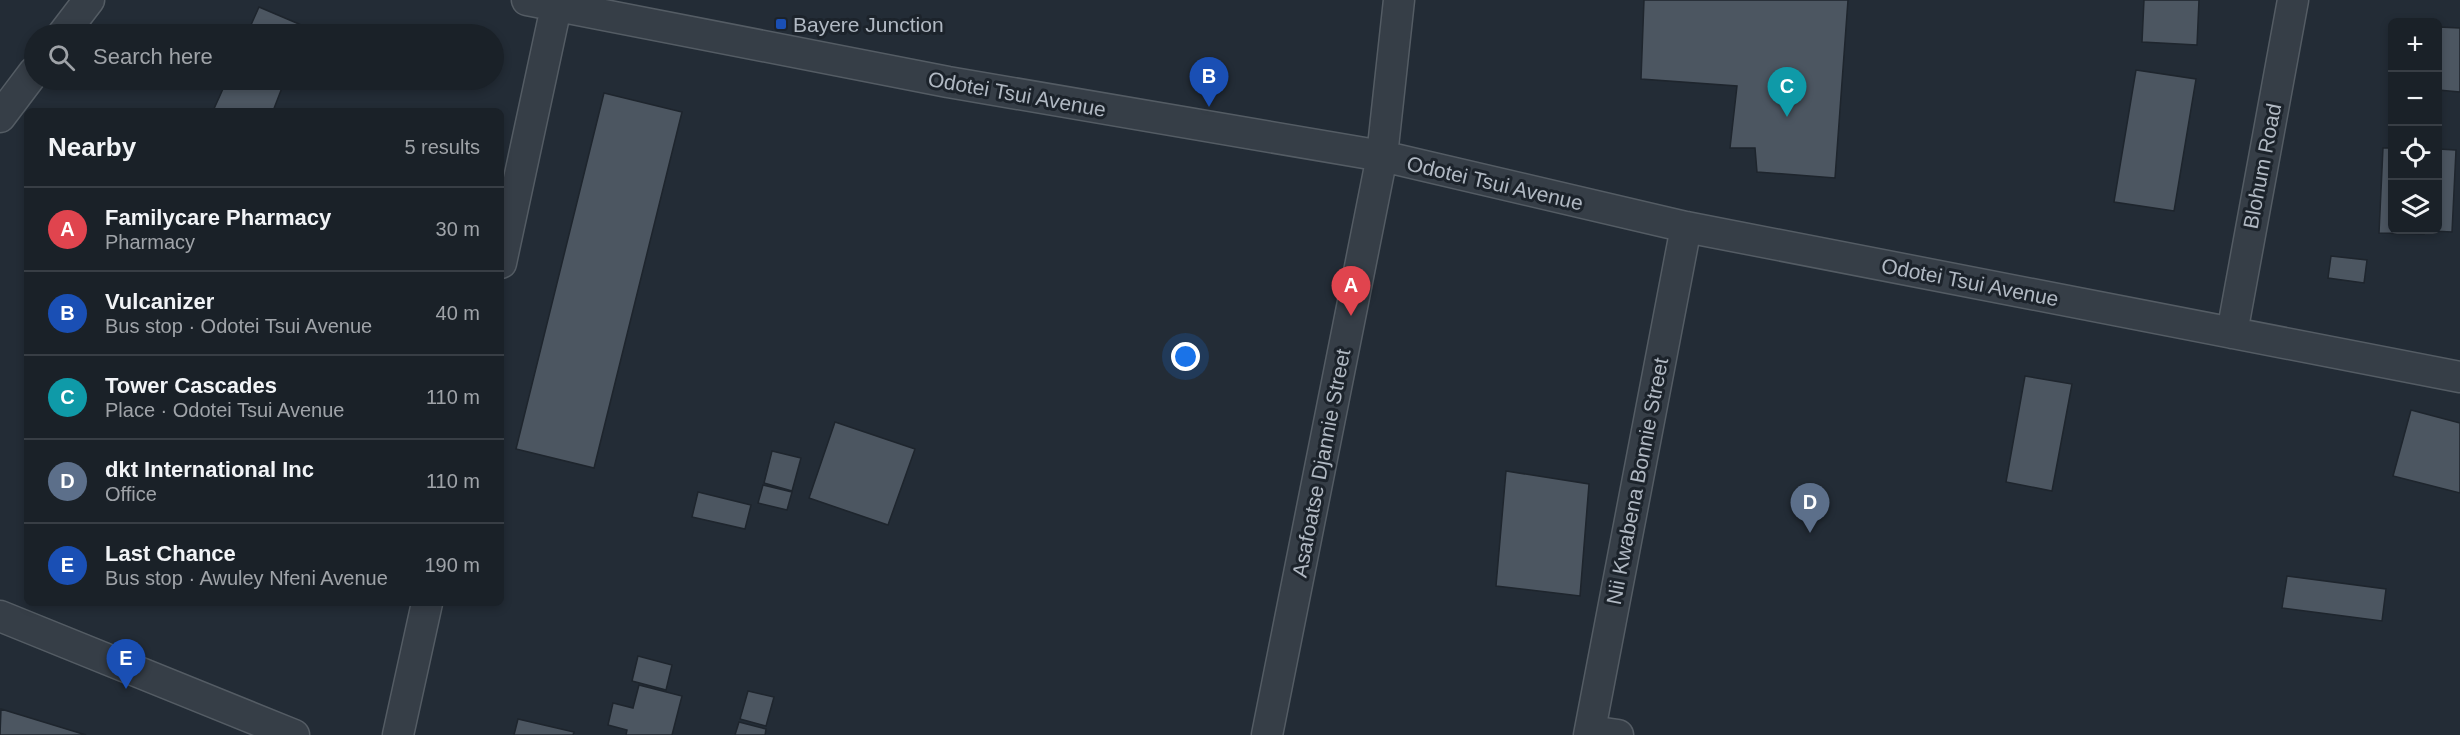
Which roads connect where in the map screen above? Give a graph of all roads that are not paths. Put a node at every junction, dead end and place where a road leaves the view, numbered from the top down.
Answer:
1 (89, 0) edge
2 (527, 0) edge
3 (1399, 0) edge
4 (2293, 0) edge
5 (556, 7) junction
6 (71, 24) edge
7 (24, 85) edge
8 (0, 117) edge
9 (1382, 156) junction
10 (1686, 227) junction
11 (504, 248) edge
12 (2232, 333) junction
13 (2460, 377) edge
14 (426, 606) edge
15 (0, 617) edge
16 (1599, 734) edge
17 (294, 735) edge
18 (398, 735) edge
19 (1267, 735) edge

1 - 6 street
2 - 5 street, Odotei Tsui Avenue
3 - 9 street, Asafoatse Djannie Street
4 - 12 street, Blohum Road
5 - 9 street, Odotei Tsui Avenue
5 - 11 street
7 - 8 street
9 - 10 street, Odotei Tsui Avenue
9 - 19 street, Asafoatse Djannie Street
10 - 12 street, Odotei Tsui Avenue
10 - 16 street, Nii Kwabena Bonnie Street
12 - 13 street, Odotei Tsui Avenue
14 - 18 street
15 - 17 street

